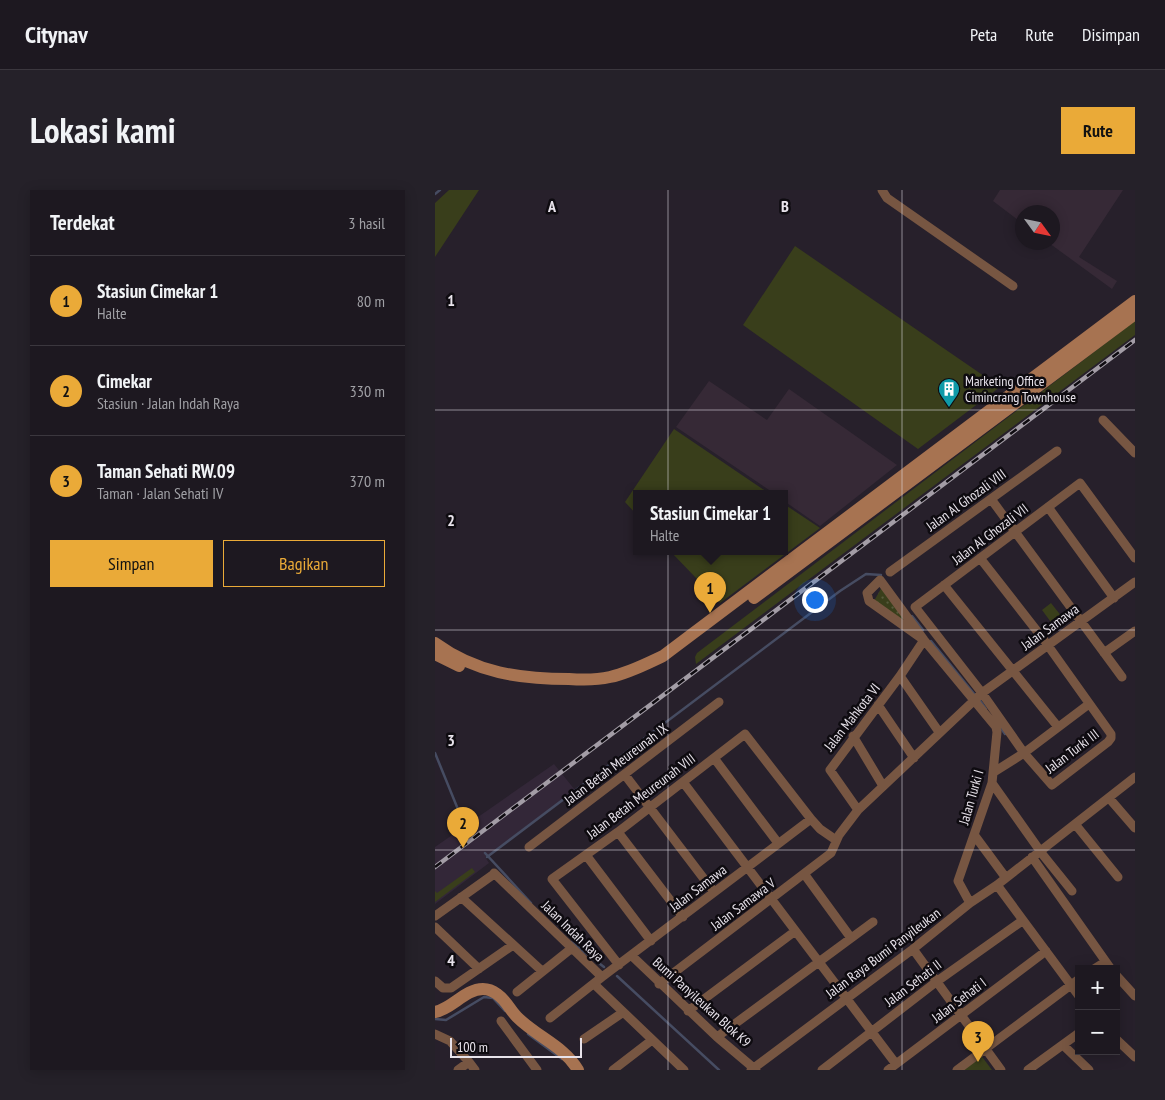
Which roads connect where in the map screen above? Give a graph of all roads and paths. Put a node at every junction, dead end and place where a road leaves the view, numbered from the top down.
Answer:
1 (882, 190) edge
2 (1013, 286) dead end
3 (1135, 301) edge
4 (1135, 314) edge
5 (1103, 420) dead end
6 (1057, 451) dead end
7 (1135, 453) edge
8 (991, 499) junction
9 (1048, 507) junction
10 (1015, 532) junction
11 (1132, 547) edge
12 (809, 551) junction
13 (980, 558) junction
14 (1135, 558) edge
15 (890, 572) dead end
16 (1135, 582) edge
17 (945, 585) junction
18 (1113, 598) junction
19 (1081, 621) junction
20 (1135, 631) edge
21 (924, 640) junction
22 (435, 643) edge
23 (1048, 645) junction
24 (1104, 653) junction
25 (435, 654) edge
26 (1013, 672) junction
27 (900, 676) junction
28 (1122, 677) dead end
29 (978, 697) junction
30 (719, 702) dead end
31 (1089, 704) junction
32 (879, 705) junction
33 (1058, 727) junction
34 (939, 732) junction
35 (853, 736) junction
36 (1024, 753) junction
37 (714, 758) junction
38 (914, 758) junction
39 (994, 772) junction
40 (625, 775) junction
41 (1135, 777) edge
42 (683, 782) junction
43 (992, 783) junction
44 (883, 786) junction
45 (1109, 798) junction
46 (649, 808) junction
47 (858, 810) junction
48 (811, 819) junction
49 (1075, 824) junction
50 (1135, 828) edge
51 (618, 832) junction
52 (975, 836) junction
53 (836, 840) junction
54 (778, 843) junction
55 (529, 847) dead end
56 (1041, 851) junction
57 (586, 855) junction
58 (1032, 857) junction
59 (747, 868) junction
60 (805, 874) junction
61 (1006, 878) junction
62 (1119, 878) dead end
63 (997, 885) junction
64 (1072, 891) dead end
65 (714, 892) junction
66 (461, 897) junction
67 (771, 901) junction
68 (970, 903) junction
69 (435, 916) edge
70 (683, 917) junction
71 (1022, 921) junction
72 (873, 922) dead end
73 (435, 926) edge
74 (794, 932) junction
75 (853, 936) junction
76 (650, 941) junction
77 (513, 945) junction
78 (573, 948) junction
79 (913, 949) junction
80 (1047, 951) junction
81 (631, 956) junction
82 (819, 961) junction
83 (1102, 965) edge
84 (617, 967) junction
85 (479, 969) junction
86 (542, 971) junction
87 (602, 978) junction
88 (1120, 979) edge
89 (435, 981) edge
90 (936, 982) junction
91 (1075, 982) edge
92 (594, 984) junction
93 (659, 984) junction
94 (517, 992) dead end
95 (1135, 996) edge
96 (847, 998) junction
97 (689, 1011) junction
98 (435, 1012) edge
99 (622, 1013) junction
100 (961, 1015) junction
101 (550, 1018) dead end
102 (501, 1021) dead end
103 (872, 1032) junction
104 (435, 1034) edge
105 (1075, 1036) edge
106 (717, 1037) junction
107 (584, 1039) dead end
108 (652, 1040) junction
109 (1120, 1043) edge
110 (1063, 1044) junction
111 (985, 1049) junction
112 (1135, 1057) edge
113 (469, 1062) junction
114 (896, 1064) junction
115 (680, 1069) edge
116 (754, 1069) edge
117 (1033, 1069) edge
118 (457, 1070) edge
119 (475, 1070) edge
120 (537, 1070) edge
121 (578, 1070) edge
122 (613, 1070) edge
123 (822, 1070) edge
124 (888, 1070) edge
125 (957, 1070) edge
126 (1001, 1070) edge
127 (1089, 1070) edge

1 - 2 street
3 - 12 street
4 - 12 street
5 - 7 street
6 - 8 street, Jalan Al Ghozali VIII
8 - 10 street
8 - 15 street, Jalan Al Ghozali VIII
9 - 10 street, Jalan Al Ghozali VII
9 - 11 street, Jalan Al Ghozali VII
9 - 18 street
10 - 13 street, Jalan Al Ghozali VII
10 - 19 street
11 - 14 street
12 - 22 street
12 - 25 street
13 - 17 street, Jalan Al Ghozali VII
13 - 23 street
16 - 18 street, Jalan Samawa
17 - 26 street
17 - 29 street, Jalan Al Ghozali VII
18 - 19 street, Jalan Samawa
19 - 23 street, Jalan Samawa
19 - 24 street
20 - 24 street
21 - 21 street
21 - 27 street, Jalan Mahkota VI
21 - 29 street
23 - 26 street, Jalan Samawa
23 - 31 street
24 - 28 street
26 - 29 street, Jalan Samawa
26 - 33 street
27 - 32 street, Jalan Mahkota VI
27 - 34 street
29 - 34 street, Jalan Samawa
29 - 36 street
29 - 39 street, Jalan Turki I
30 - 40 street, Jalan Betah Meureunah IX
31 - 33 street
31 - 36 street, Jalan Turki III
32 - 35 street, Jalan Mahkota VI
32 - 38 street
33 - 36 street
34 - 38 street, Jalan Samawa
35 - 44 street
35 - 47 street, Jalan Mahkota VI
36 - 39 street
37 - 42 street, Jalan Betah Meureunah VIII
37 - 48 street, Jalan Betah Meureunah VIII
37 - 54 street
38 - 44 street, Jalan Samawa
39 - 43 street, Jalan Turki I
40 - 46 street
40 - 55 street, Jalan Betah Meureunah IX
41 - 45 street, Jalan Raya Bumi Panyileukan
42 - 46 street, Jalan Betah Meureunah VIII
42 - 59 street
43 - 52 street, Jalan Turki I
43 - 56 street
44 - 47 street, Jalan Samawa
45 - 49 street, Jalan Raya Bumi Panyileukan
45 - 50 street
46 - 51 street, Jalan Betah Meureunah VIII
46 - 65 street
47 - 53 street, Jalan Samawa
48 - 53 street
48 - 54 street, Jalan Samawa
49 - 56 street, Jalan Raya Bumi Panyileukan
49 - 62 street
51 - 57 street, Jalan Betah Meureunah VIII
51 - 70 street
52 - 61 street
52 - 68 street, Jalan Turki I
53 - 60 street, Jalan Samawa V
54 - 59 street, Jalan Samawa
56 - 58 street, Jalan Raya Bumi Panyileukan
56 - 64 street
57 - 76 street
57 - 84 street, Jalan Betah Meureunah VIII
58 - 61 street, Jalan Raya Bumi Panyileukan
58 - 83 street
59 - 65 street, Jalan Samawa
59 - 67 street
60 - 67 street, Jalan Samawa V
60 - 75 street
61 - 63 street, Jalan Raya Bumi Panyileukan
63 - 68 street, Jalan Raya Bumi Panyileukan
63 - 71 street
65 - 70 street, Jalan Samawa
66 - 69 street
66 - 77 street
66 - 78 street, Jalan Indah Raya
67 - 74 street
67 - 93 street, Jalan Samawa V
68 - 79 street, Jalan Raya Bumi Panyileukan
70 - 76 street, Jalan Samawa
71 - 80 street
71 - 90 street, Jalan Sehati II
72 - 75 street
73 - 85 street
74 - 82 street
74 - 97 street
75 - 82 street
76 - 81 street, Jalan Samawa
77 - 85 street
77 - 86 street
78 - 86 street
78 - 87 street, Jalan Indah Raya
79 - 90 street
79 - 96 street, Jalan Raya Bumi Panyileukan
80 - 91 street
80 - 100 street, Jalan Sehati I
81 - 84 street, Jalan Samawa
81 - 93 street, Bumi Panyileukan Blok K9
82 - 96 street
82 - 106 street
84 - 87 street, Jalan Samawa
85 - 89 street
86 - 94 street
87 - 92 street, Jalan Indah Raya
88 - 95 street
90 - 100 street
90 - 103 street, Jalan Sehati II
91 - 111 street
92 - 99 street, Jalan Indah Raya
92 - 101 street
93 - 97 street, Bumi Panyileukan Blok K9
96 - 103 street
96 - 116 street, Jalan Raya Bumi Panyileukan
97 - 106 street, Bumi Panyileukan Blok K9
98 - 121 street
99 - 107 street
99 - 108 street, Jalan Indah Raya
100 - 111 street
100 - 114 street, Jalan Sehati I
102 - 120 street
103 - 114 street
103 - 123 street, Jalan Sehati II
104 - 113 street
105 - 110 street
106 - 116 street, Bumi Panyileukan Blok K9
108 - 115 street, Jalan Indah Raya
108 - 122 street
109 - 112 street
110 - 117 street
110 - 127 street
111 - 125 street
111 - 126 street
113 - 118 street
113 - 119 street
114 - 124 street, Jalan Sehati I

